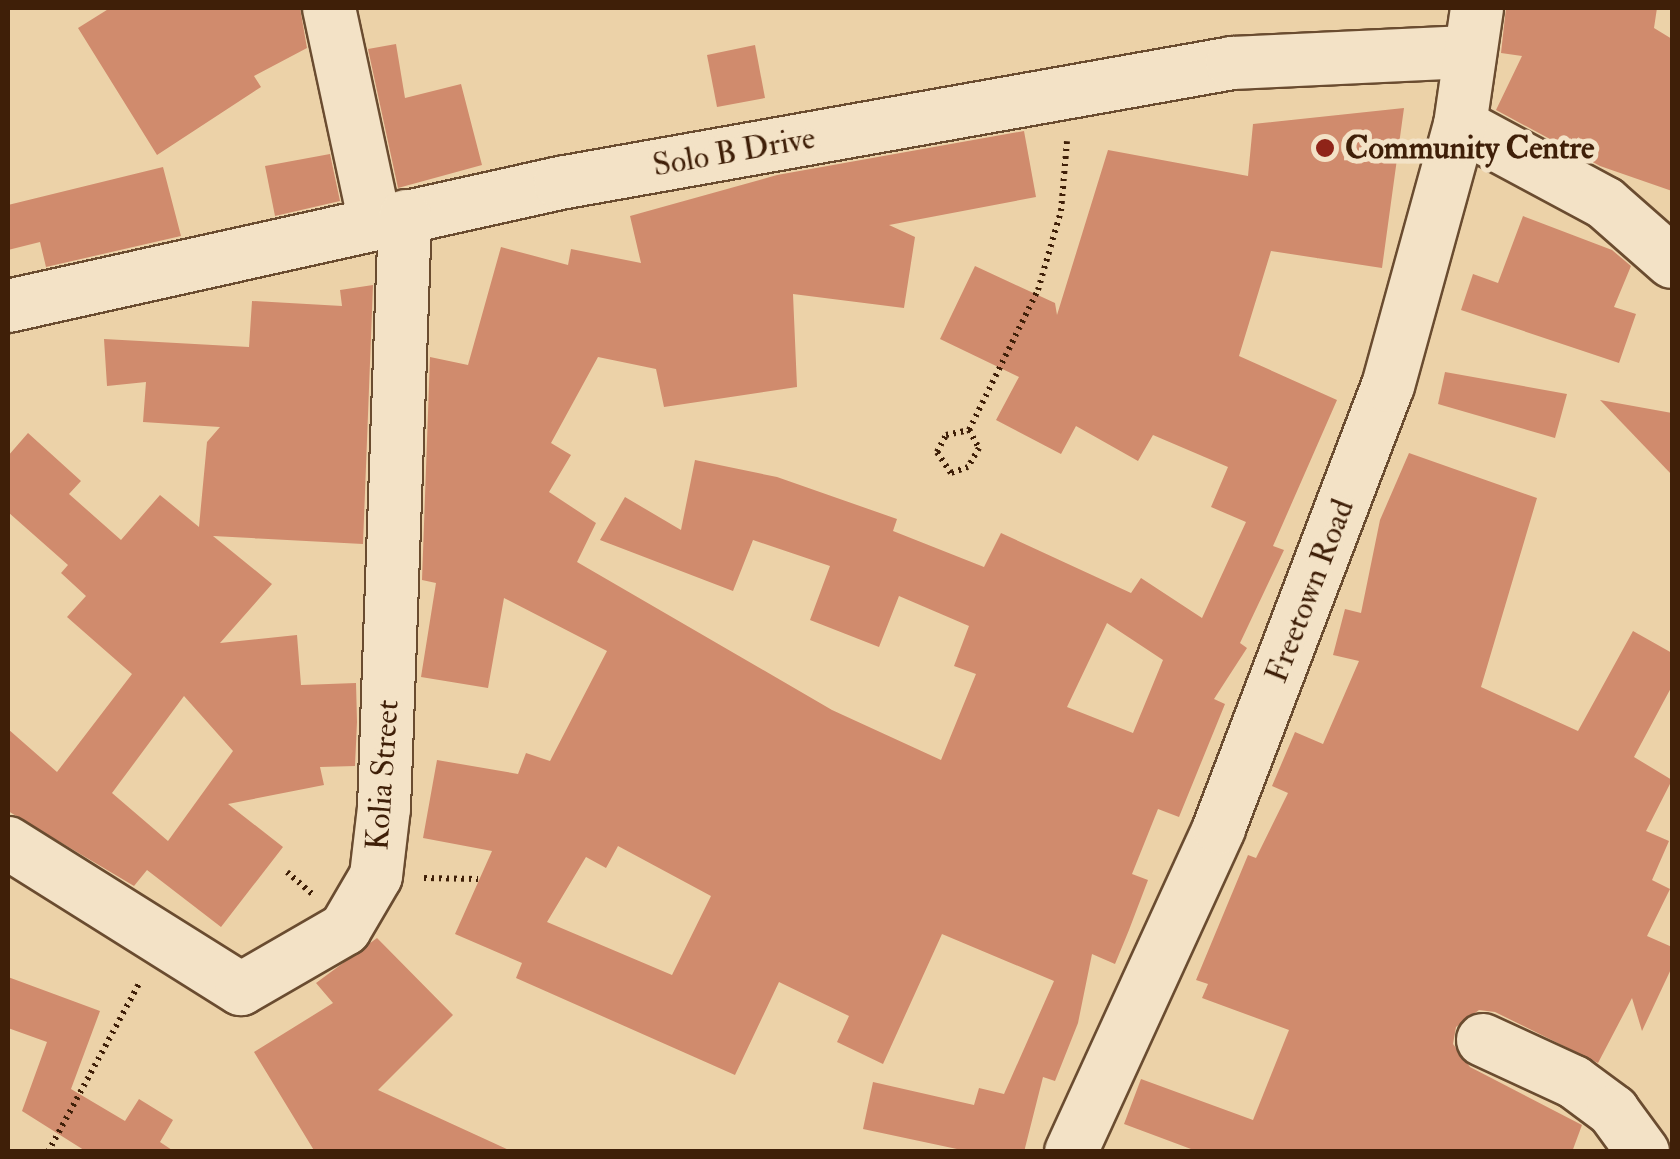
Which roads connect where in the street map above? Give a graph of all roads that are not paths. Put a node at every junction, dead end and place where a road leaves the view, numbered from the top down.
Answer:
1 (328, 8) edge
2 (1473, 30) edge
3 (1460, 125) junction
4 (390, 220) junction
5 (1672, 262) edge
6 (8, 306) edge
7 (8, 843) edge
8 (1483, 1040) dead end
9 (1071, 1152) edge
10 (1643, 1152) edge

1 - 4 street, Kolia Street
2 - 3 street, Freetown Road
2 - 4 street, Solo B Drive
3 - 5 street
3 - 9 street, Freetown Road
4 - 6 street, Solo B Drive
4 - 7 street, Kolia Street
8 - 10 street

